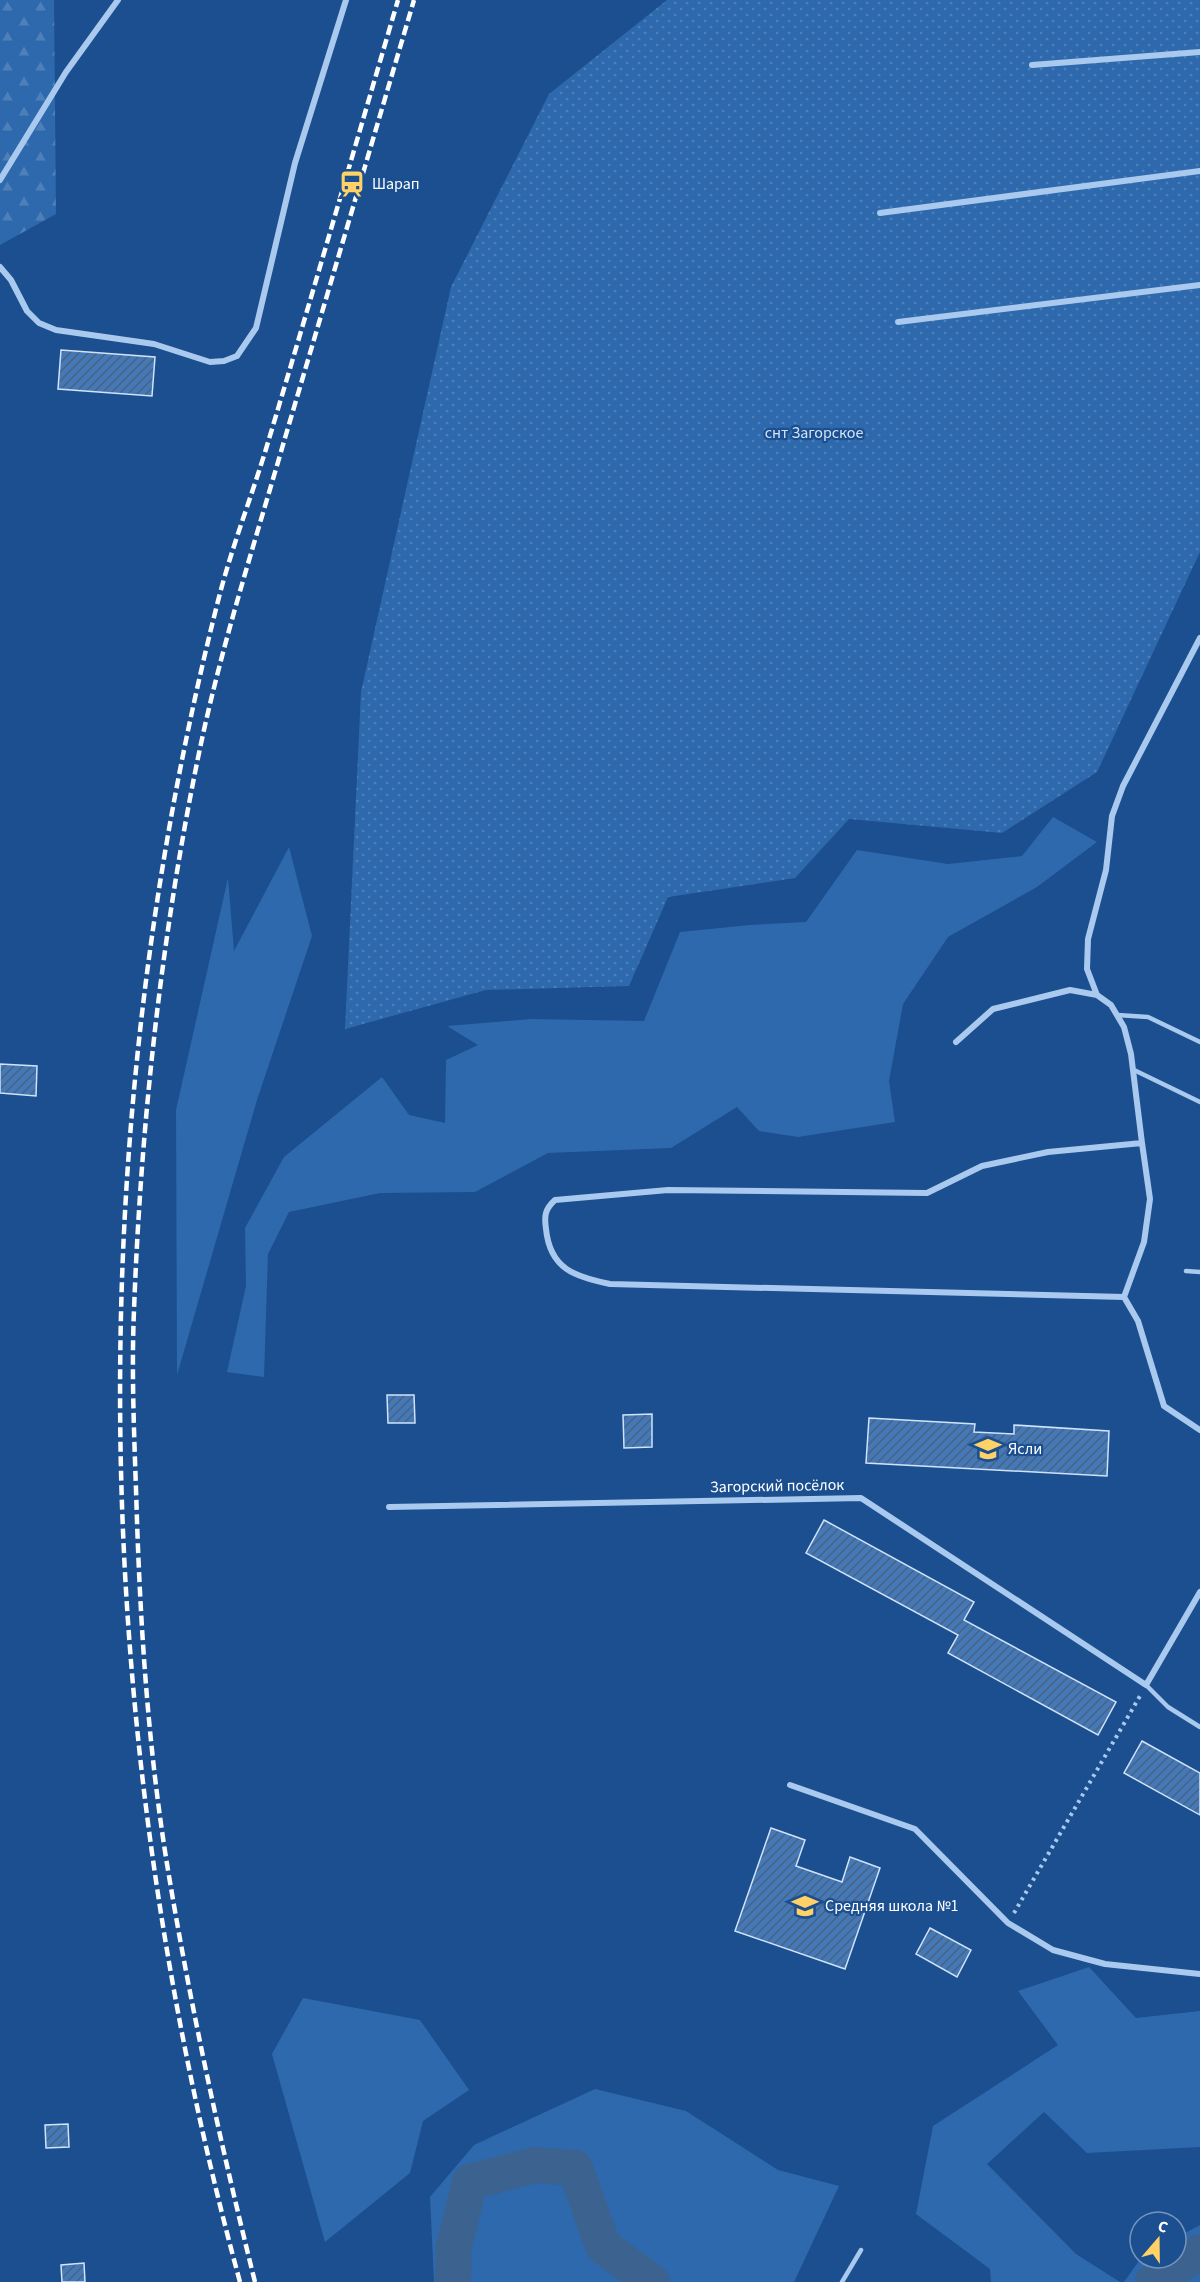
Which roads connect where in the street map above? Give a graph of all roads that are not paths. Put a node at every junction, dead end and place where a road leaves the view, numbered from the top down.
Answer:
1 (118, 0) edge
2 (346, 0) edge
3 (1200, 51) edge
4 (1032, 64) dead end
5 (1200, 171) edge
6 (0, 180) edge
7 (880, 213) dead end
8 (0, 267) edge
9 (1200, 285) edge
10 (897, 322) dead end
11 (1200, 638) edge
12 (1097, 995) junction
13 (1118, 1015) junction
14 (956, 1042) dead end
15 (1200, 1042) edge
16 (1134, 1070) junction
17 (1200, 1102) edge
18 (1142, 1143) junction
19 (1186, 1271) dead end
20 (1200, 1272) edge
21 (1124, 1297) junction
22 (1200, 1430) edge
23 (389, 1507) dead end
24 (1200, 1592) edge
25 (1146, 1685) junction
26 (1200, 1727) edge
27 (790, 1785) dead end
28 (1200, 1974) edge
29 (861, 2250) dead end
30 (842, 2282) edge

1 - 6 street
2 - 8 street
3 - 4 street
5 - 7 street
9 - 10 street
11 - 12 street
12 - 13 street
12 - 14 street
13 - 15 lane
13 - 16 street
16 - 17 lane
16 - 18 street
18 - 21 street
18 - 21 street
19 - 20 lane
21 - 22 street
23 - 25 street, Загорский посёлок
24 - 25 street
25 - 26 lane
27 - 28 street
29 - 30 lane

